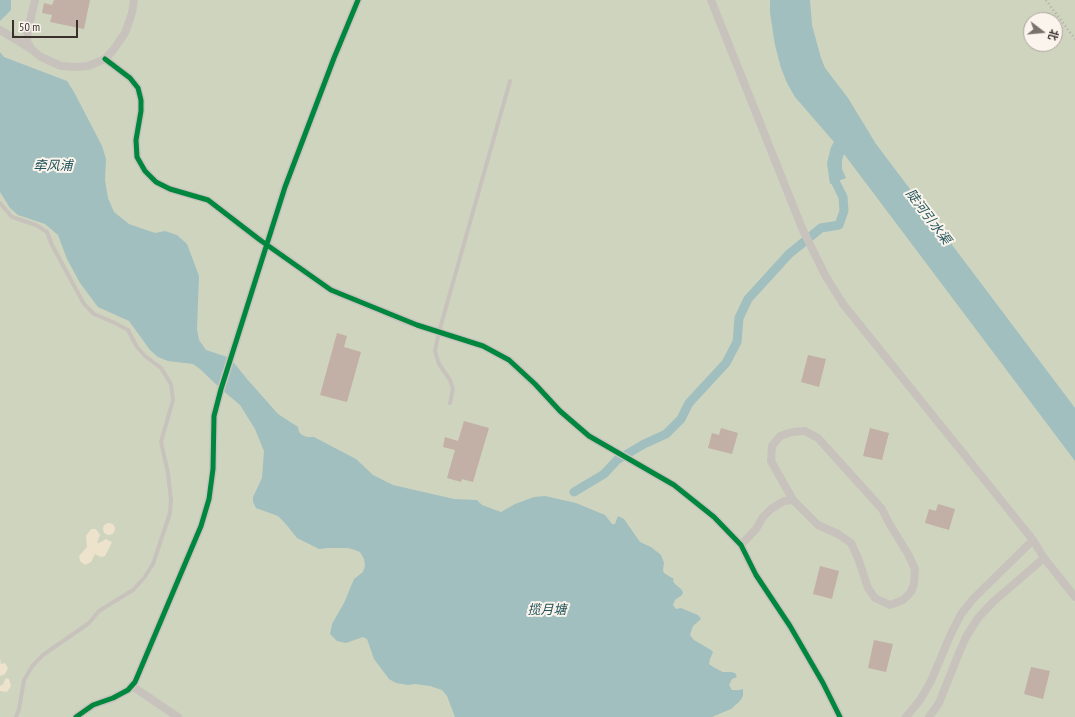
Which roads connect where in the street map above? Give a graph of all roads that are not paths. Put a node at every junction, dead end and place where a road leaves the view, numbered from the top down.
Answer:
1 (35, 0) edge
2 (134, 0) edge
3 (358, 0) edge
4 (711, 0) edge
5 (3, 32) edge
6 (31, 49) junction
7 (105, 59) junction
8 (510, 81) dead end
9 (0, 204) edge
10 (439, 332) junction
11 (450, 403) dead end
12 (793, 500) junction
13 (1033, 540) junction
14 (741, 545) junction
15 (1044, 558) junction
16 (1075, 598) edge
17 (132, 686) junction
18 (16, 717) edge
19 (76, 717) edge
20 (178, 717) edge
21 (840, 717) edge
22 (906, 717) edge
23 (928, 717) edge

1 - 6 street
2 - 7 street
3 - 17 street
4 - 13 street
5 - 6 street
6 - 7 street
7 - 10 street, bridge
8 - 10 lane
9 - 18 lane
10 - 11 lane
10 - 14 street
12 - 12 street
12 - 14 street
13 - 15 street
13 - 22 street
14 - 21 street
15 - 16 street
15 - 23 street
17 - 19 street
17 - 20 street

